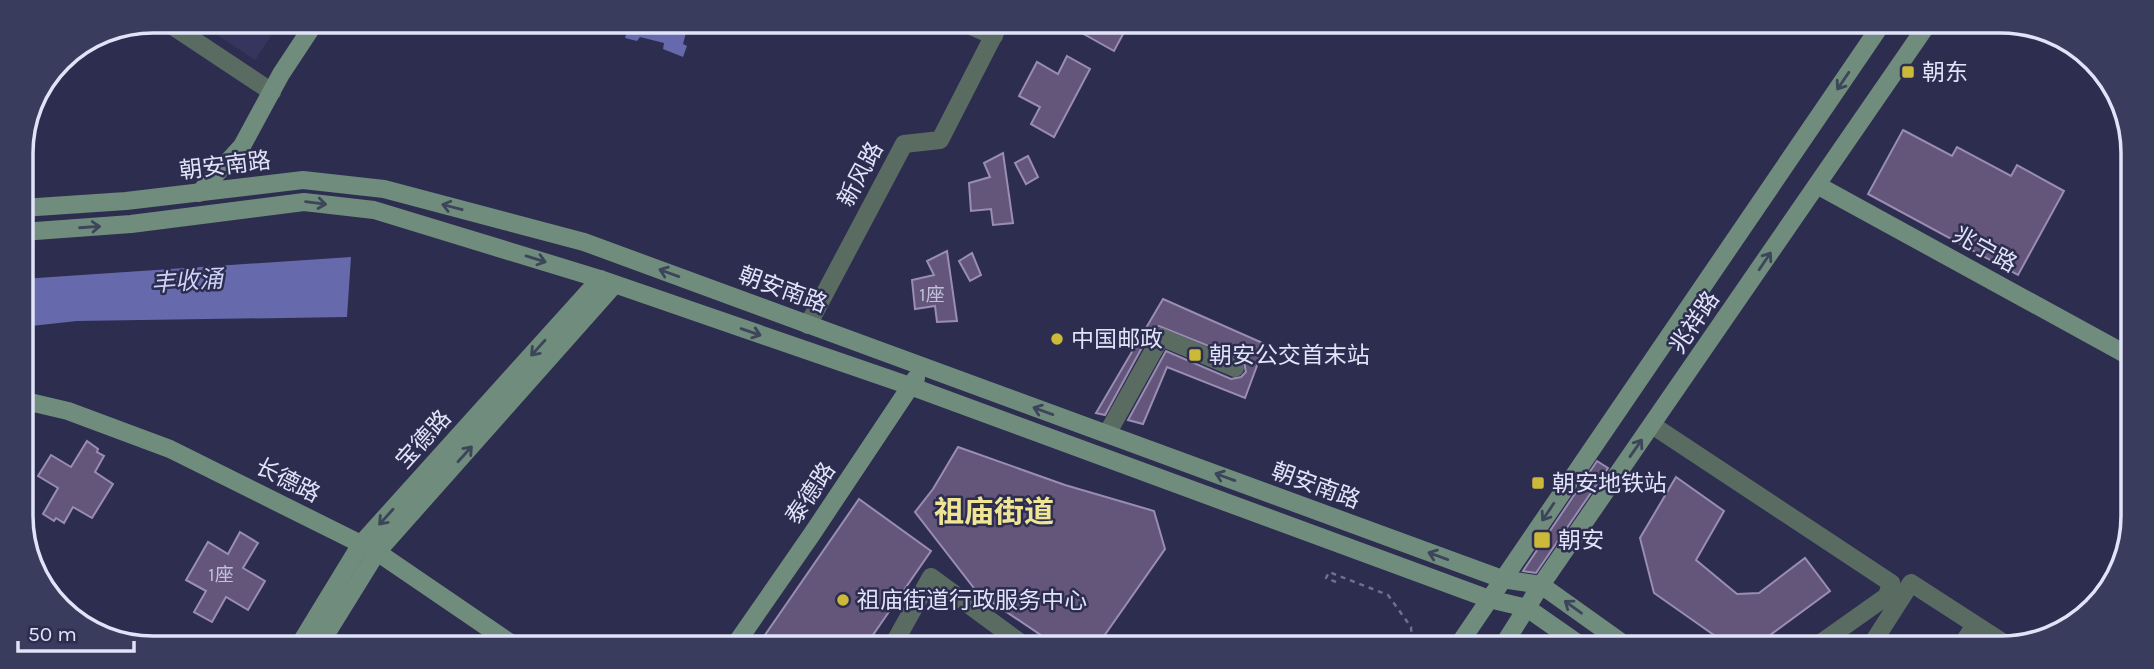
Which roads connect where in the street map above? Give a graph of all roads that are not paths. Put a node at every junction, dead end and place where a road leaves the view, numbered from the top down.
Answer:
1 (183, 33) edge
2 (309, 33) edge
3 (995, 33) edge
4 (1876, 33) edge
5 (1922, 33) edge
6 (272, 92) junction
7 (1817, 185) junction
8 (199, 193) junction
9 (34, 207) edge
10 (34, 231) edge
11 (607, 282) junction
12 (808, 325) junction
13 (2121, 352) edge
14 (923, 367) junction
15 (1235, 368) dead end
16 (910, 386) junction
17 (33, 403) edge
18 (1652, 425) junction
19 (1107, 434) junction
20 (369, 548) junction
21 (1502, 579) junction
22 (1541, 585) junction
23 (1489, 599) junction
24 (1527, 608) junction
25 (1975, 625) junction
26 (1464, 635) edge
27 (1510, 635) edge
28 (1566, 635) edge
29 (1611, 635) edge
30 (1832, 635) edge
31 (1878, 635) edge
32 (1968, 635) edge
33 (1991, 635) edge
34 (306, 636) edge
35 (324, 636) edge
36 (498, 636) edge
37 (741, 636) edge
38 (898, 636) edge
39 (1010, 636) edge

1 - 6 street
2 - 6 main road
3 - 12 street, 新风路
4 -> 21 main road, 兆祥路
5 - 7 main road, 兆祥路
6 - 8 main road
7 - 13 main road, 兆宁路
18 -> 7 main road, 兆祥路
8 - 9 main road, 朝安南路
12 -> 8 main road, 朝安南路
10 -> 11 main road, 朝安南路
11 -> 16 main road, 朝安南路
11 - 20 main road, 宝德路
12 - 14 main road, 朝安南路
14 - 16 main road, 泰德路
19 -> 14 main road, 朝安南路
15 - 19 street
16 - 23 main road, 朝安南路
16 - 37 main road, 泰德路
17 - 20 main road, 长德路
22 -> 18 main road, 兆祥路
18 - 30 street
21 -> 19 main road, 朝安南路
20 - 34 main road, 宝德路
20 - 35 main road, 宝德路
20 - 36 main road, 长德路
21 - 22 main road, 朝安南路
21 - 23 main road, 兆祥路
22 - 24 main road, 兆祥路
29 -> 22 main road
23 - 24 main road, 朝安南路
23 - 26 main road, 兆祥路
24 - 27 main road, 兆祥路
24 - 28 main road
25 - 31 street
25 - 32 street
25 - 33 street
38 - 39 street

